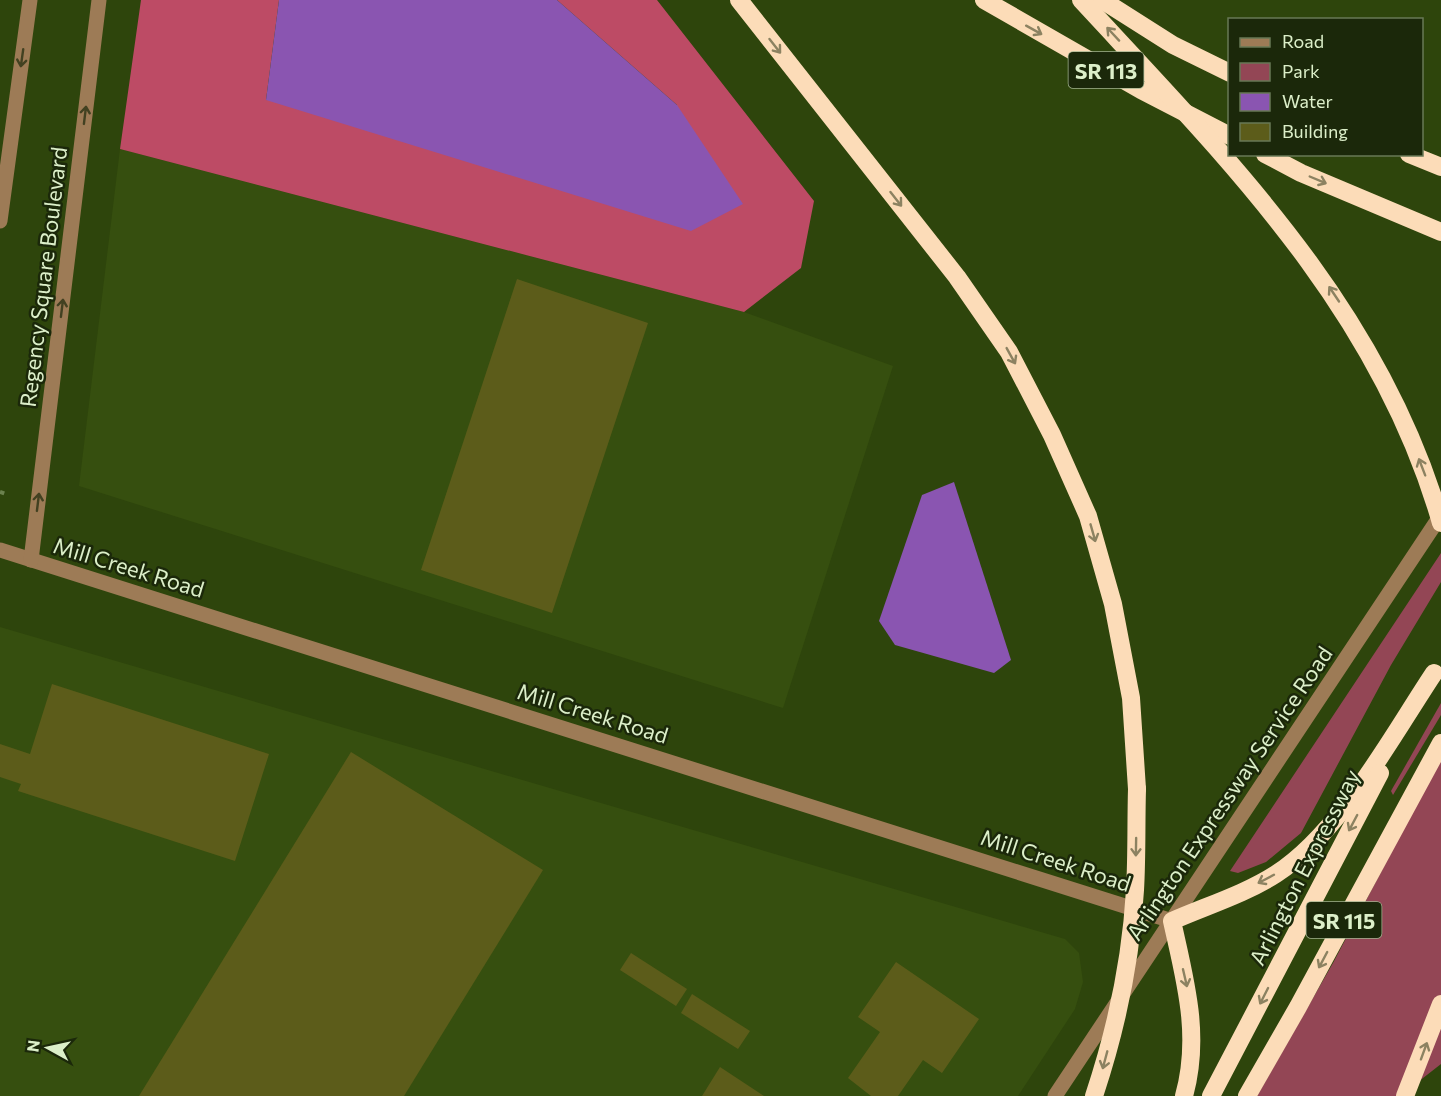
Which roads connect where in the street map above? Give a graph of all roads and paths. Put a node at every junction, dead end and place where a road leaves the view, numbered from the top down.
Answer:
1 (30, 0) edge
2 (99, 0) edge
3 (739, 0) edge
4 (984, 0) edge
5 (1082, 0) edge
6 (1102, 0) edge
7 (1228, 72) edge
8 (1228, 135) edge
9 (1269, 156) edge
10 (1414, 156) edge
11 (1441, 167) edge
12 (0, 221) edge
13 (1441, 232) edge
14 (0, 492) edge
15 (6, 494) dead end
16 (1441, 515) edge
17 (1441, 523) edge
18 (0, 550) edge
19 (31, 560) junction
20 (1438, 667) edge
21 (1441, 743) edge
22 (1172, 921) junction
23 (1441, 1004) edge
24 (1055, 1096) edge
25 (1094, 1096) edge
26 (1184, 1096) edge
27 (1211, 1096) edge
28 (1246, 1096) edge
29 (1406, 1096) edge

1 -> 12 street
19 -> 2 street, Regency Square Boulevard
3 -> 25 highway, bridge
4 -> 8 highway, SR 113
17 -> 5 highway, bridge
6 - 7 highway, SR 113
9 -> 13 highway
10 - 11 highway
14 - 15 path
16 - 22 street, Arlington Expressway Service Road
18 - 19 street, Mill Creek Road
19 - 22 street, Mill Creek Road
20 -> 22 highway
20 -> 27 highway, Arlington Expressway
21 -> 28 highway, SR 115
22 - 24 street, Arlington Expressway Service Road
22 -> 26 highway
29 -> 23 highway

